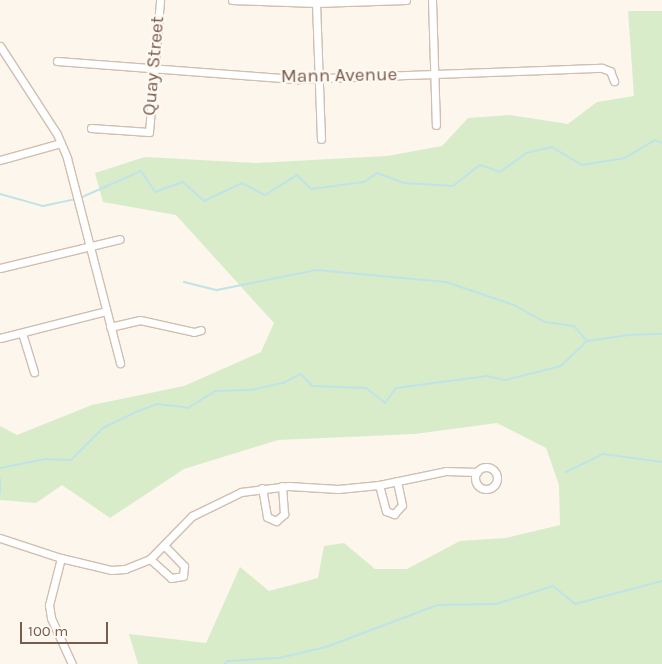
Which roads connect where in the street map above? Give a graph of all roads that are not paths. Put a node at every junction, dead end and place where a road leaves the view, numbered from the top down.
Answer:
1 (160, 0) edge
2 (232, 0) edge
3 (406, 0) edge
4 (432, 0) edge
5 (254, 1) edge
6 (316, 3) junction
7 (0, 46) edge
8 (57, 61) dead end
9 (154, 68) junction
10 (435, 74) junction
11 (319, 79) junction
12 (614, 81) dead end
13 (436, 125) dead end
14 (91, 128) dead end
15 (321, 139) dead end
16 (61, 143) junction
17 (0, 160) edge
18 (120, 239) dead end
19 (89, 246) junction
20 (0, 268) edge
21 (106, 311) junction
22 (110, 327) junction
23 (201, 330) dead end
24 (22, 333) junction
25 (0, 338) edge
26 (120, 363) dead end
27 (34, 372) dead end
28 (477, 472) dead end
29 (398, 482) junction
30 (379, 485) junction
31 (282, 486) junction
32 (262, 488) junction
33 (0, 538) edge
34 (164, 545) junction
35 (61, 558) junction
36 (150, 559) junction
37 (72, 664) edge

1 - 9 street, Quay Street
2 - 5 street
3 - 6 street
4 - 10 street
5 - 6 street
6 - 11 street
7 - 16 street
8 - 9 street, Mann Avenue
9 - 11 street, Mann Avenue
9 - 14 street, Quay Street
10 - 11 street, Mann Avenue
10 - 12 street, Mann Avenue
10 - 13 street
11 - 15 street
16 - 17 street
16 - 19 street
18 - 19 street
19 - 20 street
19 - 21 street
21 - 22 street
21 - 24 street
22 - 23 street
22 - 26 street
24 - 25 street
24 - 27 street
28 - 29 street
29 - 30 street
29 - 30 street
30 - 31 street
31 - 32 street
31 - 32 street
32 - 34 street
33 - 35 street
34 - 36 street
34 - 36 street
35 - 36 street
35 - 37 street

